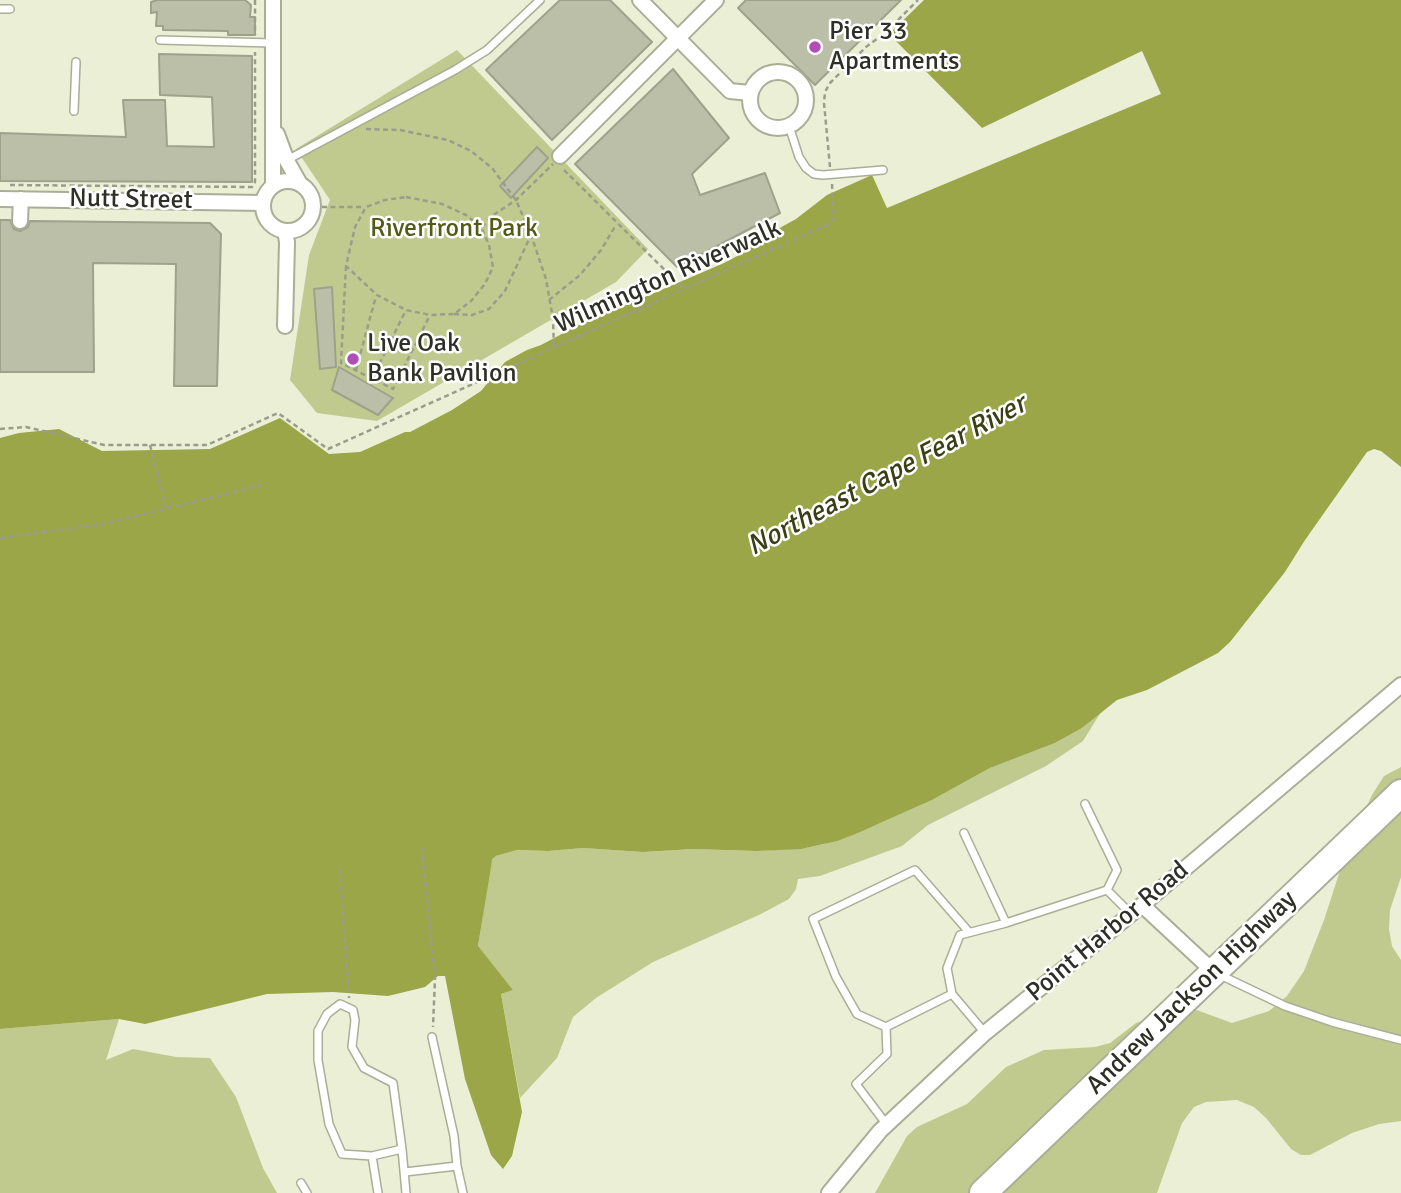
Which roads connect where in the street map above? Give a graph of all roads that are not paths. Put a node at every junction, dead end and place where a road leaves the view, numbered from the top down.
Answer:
1 (540, 0) edge
2 (640, 0) edge
3 (716, 0) edge
4 (271, 4) edge
5 (0, 9) edge
6 (10, 9) dead end
7 (677, 38) junction
8 (160, 40) dead end
9 (272, 43) junction
10 (76, 62) dead end
11 (750, 93) junction
12 (74, 111) dead end
13 (789, 126) junction
14 (274, 127) junction
15 (558, 159) road end
16 (287, 161) junction
17 (883, 170) dead end
18 (300, 184) junction
19 (273, 186) junction
20 (0, 199) edge
21 (21, 199) junction
22 (263, 203) junction
23 (20, 220) dead end
24 (285, 231) junction
25 (285, 326) dead end
26 (1401, 685) edge
27 (1401, 793) edge
28 (1085, 804) dead end
29 (964, 833) dead end
30 (1107, 890) junction
31 (1136, 909) junction
32 (1006, 923) junction
33 (969, 932) junction
34 (1214, 972) junction
35 (952, 994) junction
36 (886, 1027) junction
37 (985, 1033) junction
38 (432, 1037) road end
39 (1401, 1040) edge
40 (887, 1125) junction
41 (402, 1149) junction
42 (372, 1156) junction
43 (457, 1166) junction
44 (405, 1172) junction
45 (300, 1183) dead end
46 (307, 1193) edge
47 (378, 1193) edge
48 (407, 1193) edge
49 (463, 1193) edge
50 (829, 1193) edge
51 (983, 1193) edge

1 - 16 lane
2 - 7 street
3 - 7 street
4 - 9 street
5 - 6 lane
7 - 11 street
7 - 15 street
8 - 9 lane
9 - 14 street
10 - 12 lane
11 - 13 street
11 - 13 street
13 - 17 lane
14 - 16 street
14 - 19 street
16 - 18 street
18 - 19 street
18 - 24 street
19 - 22 street
20 - 21 street, Nutt Street
21 - 22 street, Nutt Street
21 - 23 street
22 - 24 street
24 - 25 street
26 - 31 street, Point Harbor Road
27 - 34 highway, Andrew Jackson Highway
28 - 30 lane
29 - 32 lane
30 - 31 lane
30 - 32 lane
31 - 34 street
31 - 37 street, Point Harbor Road
32 - 33 lane
33 - 35 lane
33 - 36 lane
34 - 39 lane
34 - 51 highway, Andrew Jackson Highway
35 - 36 lane
35 - 37 lane
36 - 40 lane
37 - 40 street, Point Harbor Road
38 - 43 lane
40 - 50 street, Point Harbor Road
41 - 42 lane
41 - 42 lane
41 - 44 lane
42 - 47 lane
43 - 44 lane
43 - 49 lane
44 - 48 lane
45 - 46 lane

